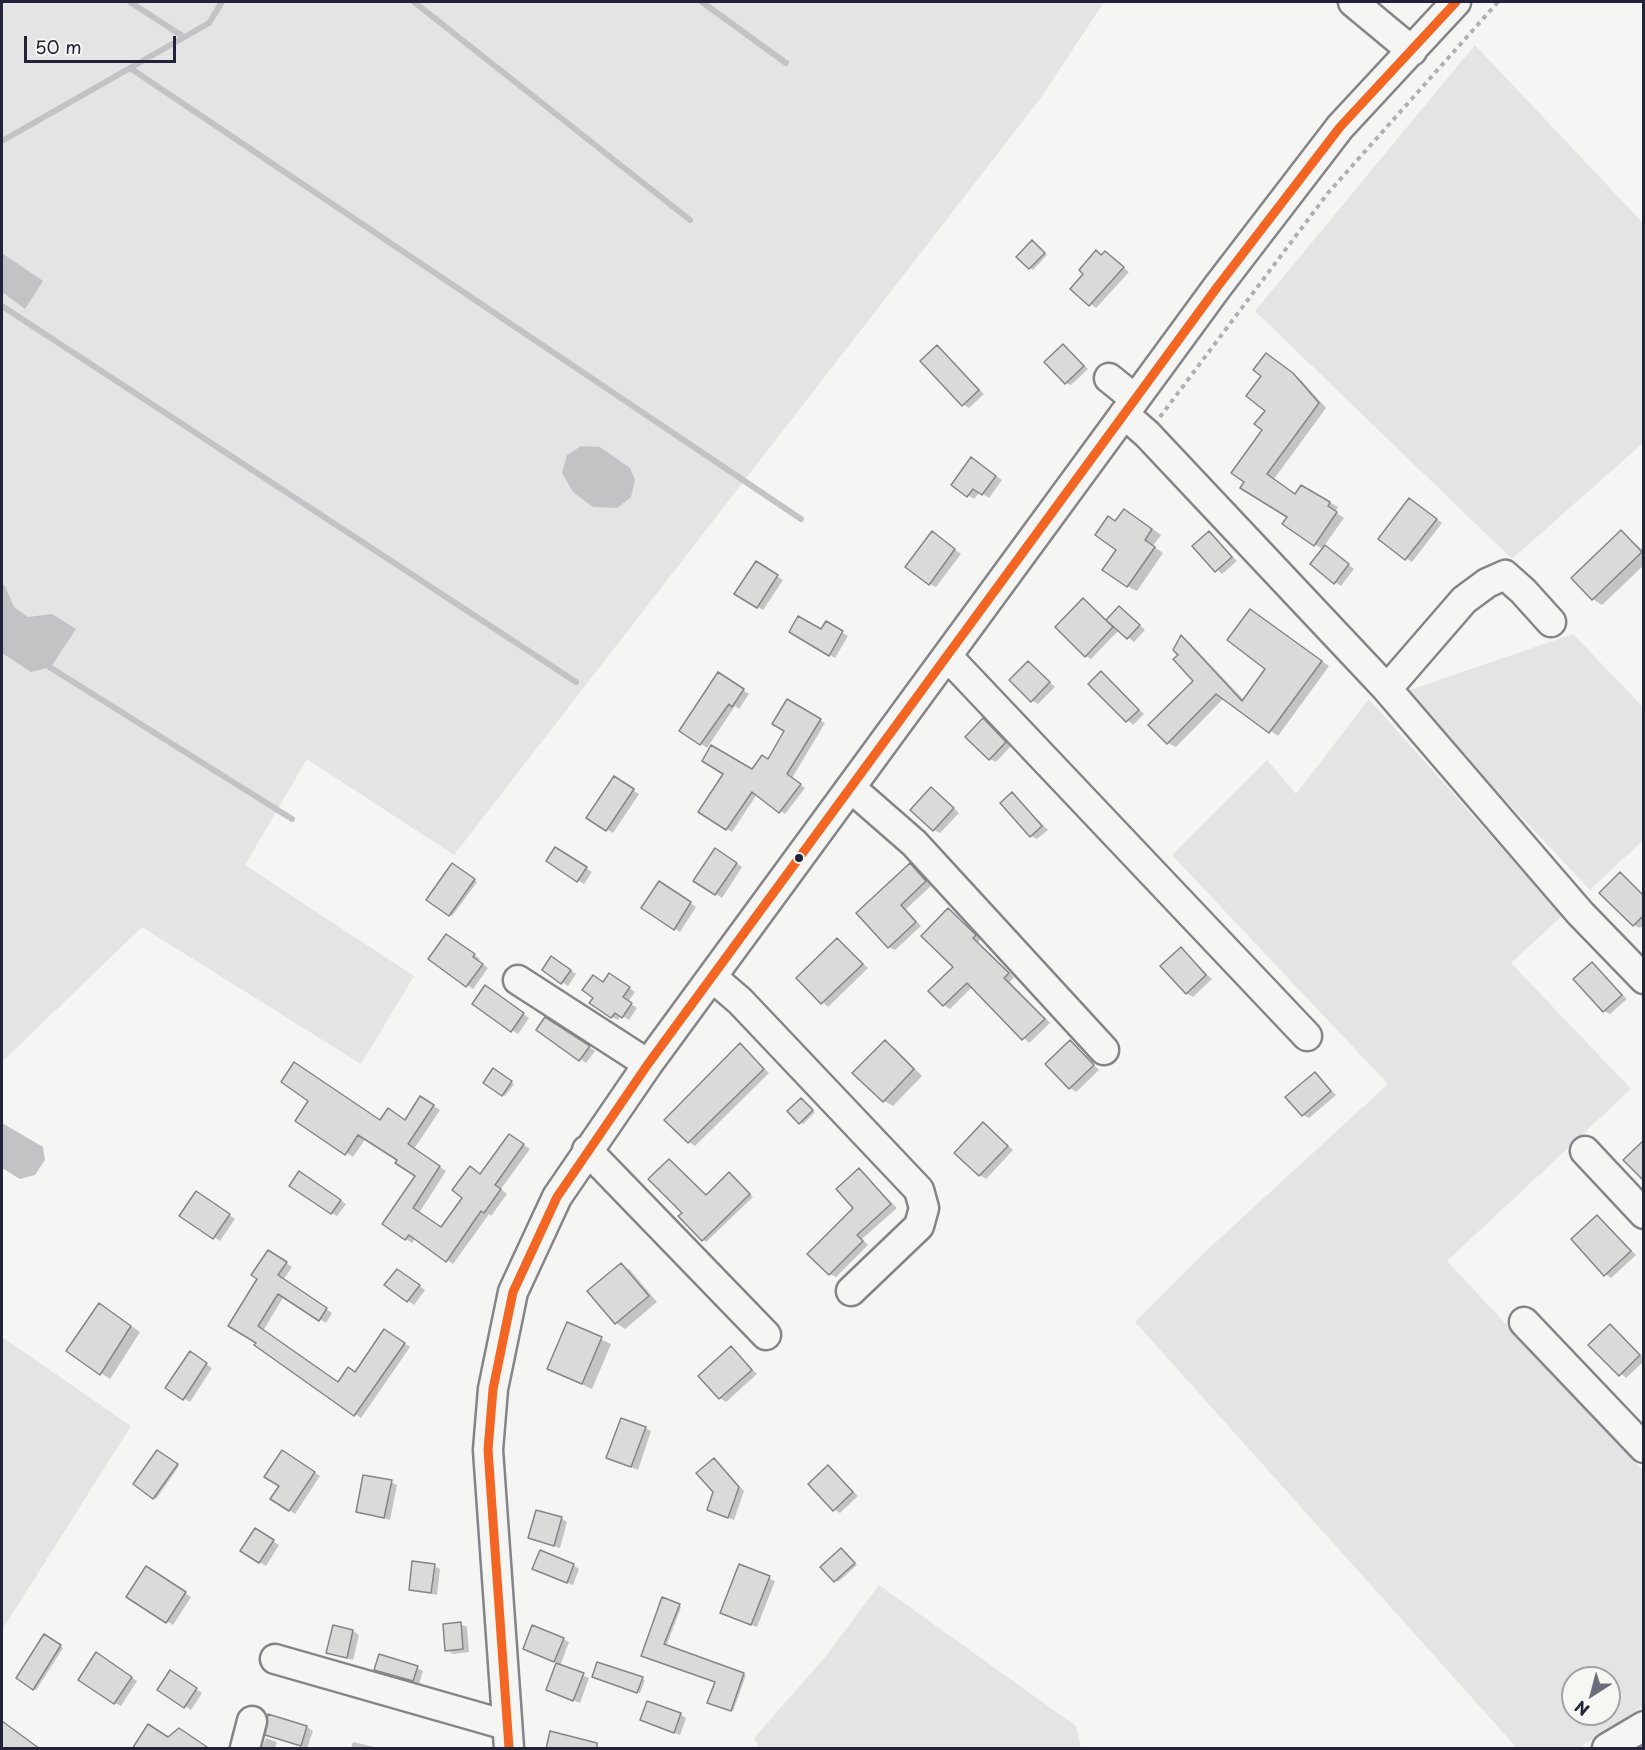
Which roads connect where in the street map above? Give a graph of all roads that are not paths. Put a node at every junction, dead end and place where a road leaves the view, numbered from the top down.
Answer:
1 (1353, 2) edge
2 (1456, 2) edge
3 (1412, 51) junction
4 (1109, 378) dead end
5 (1130, 406) junction
6 (1551, 622) dead end
7 (948, 657) junction
8 (1388, 689) junction
9 (851, 788) junction
10 (712, 977) junction
11 (518, 980) dead end
12 (1644, 980) edge
13 (1307, 1036) dead end
14 (1104, 1050) dead end
15 (648, 1064) junction
16 (587, 1150) junction
17 (1585, 1151) dead end
18 (1644, 1214) edge
19 (851, 1291) dead end
20 (1524, 1322) dead end
21 (766, 1335) dead end
22 (1644, 1448) edge
23 (275, 1659) dead end
24 (252, 1721) dead end
25 (1644, 1726) edge
26 (508, 1737) edge
27 (245, 1749) edge
28 (1606, 1749) edge

1 - 3 street
2 - 3 street
3 - 5 street
4 - 5 street
5 - 7 street
5 - 8 street
6 - 8 street
7 - 9 street
7 - 13 street
8 - 12 street
9 - 10 street
9 - 14 street
10 - 15 street
10 - 19 street
11 - 15 street
15 - 16 street
16 - 21 street
16 - 26 street
17 - 18 street
20 - 22 street
23 - 26 street
24 - 27 street
25 - 28 street

